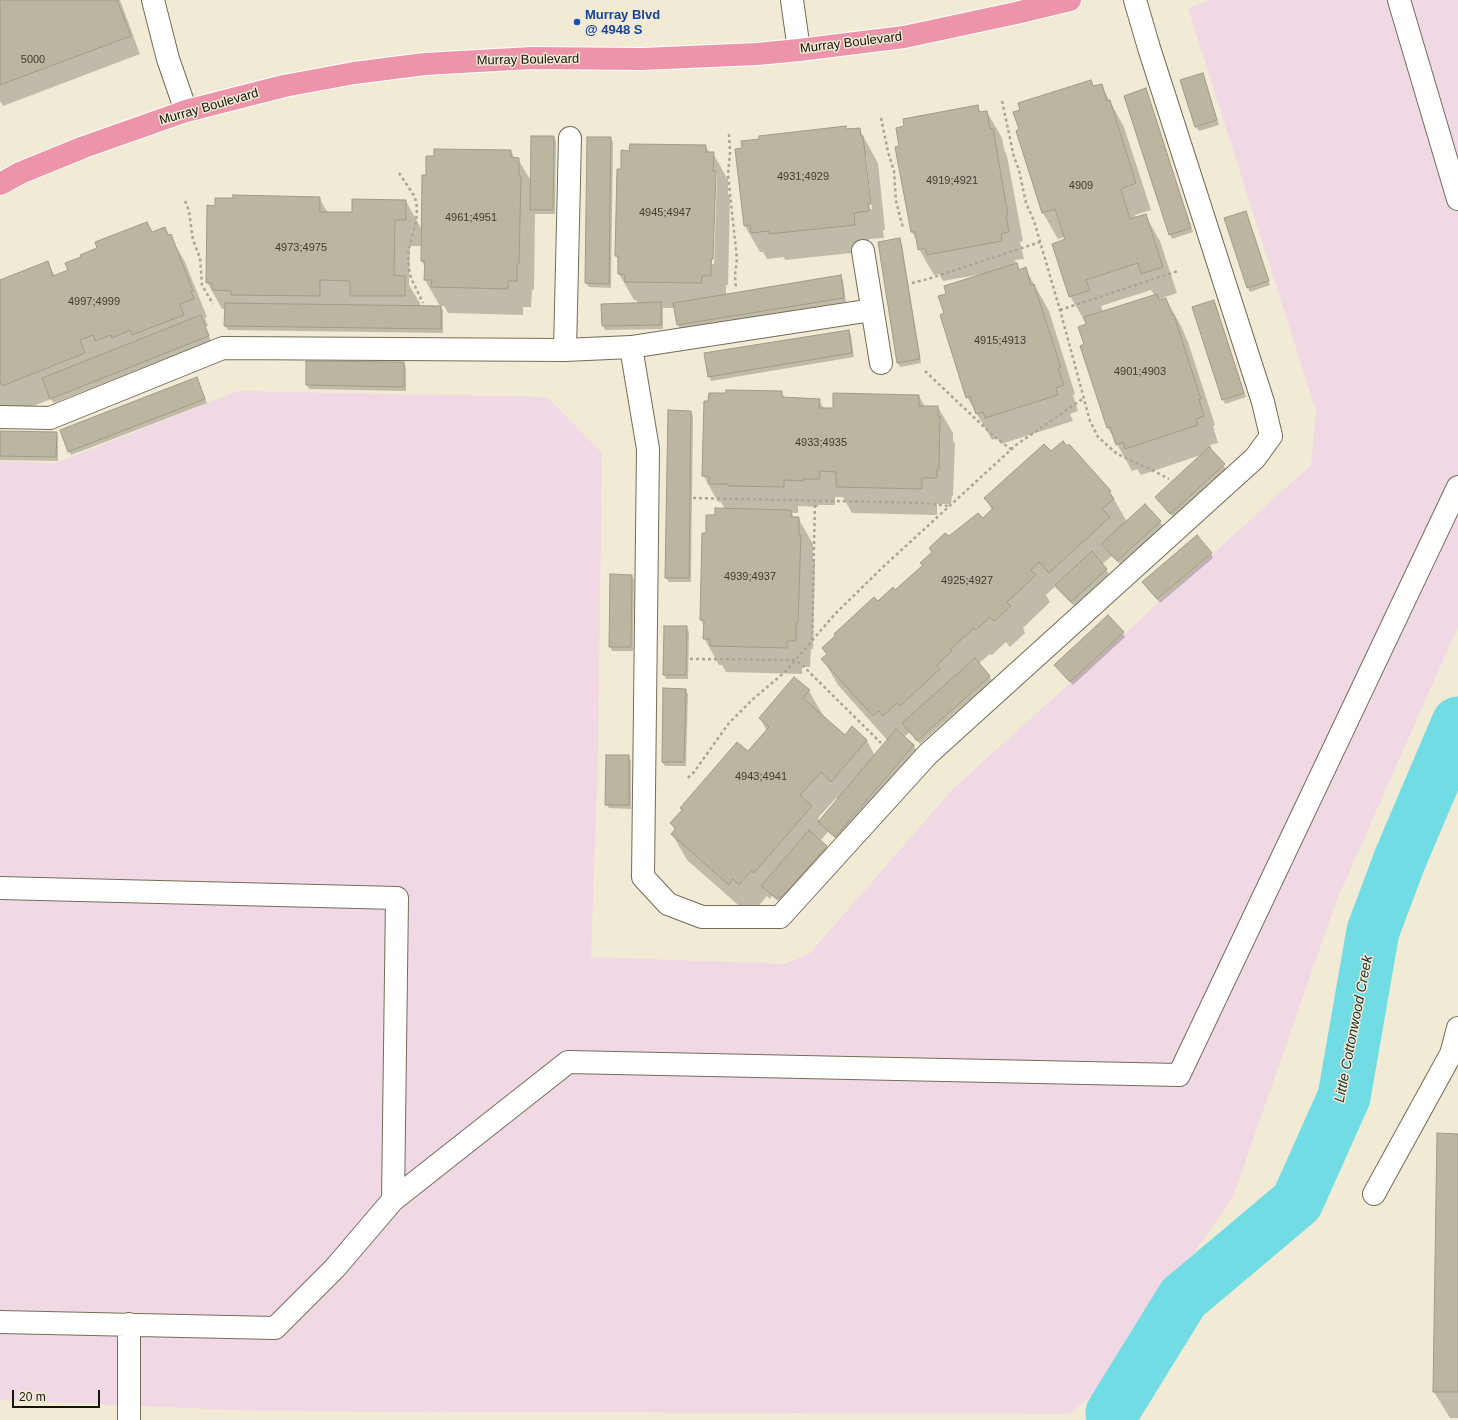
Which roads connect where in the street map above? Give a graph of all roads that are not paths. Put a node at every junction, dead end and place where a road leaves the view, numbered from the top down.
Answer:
1 (153, 0) edge
2 (792, 0) edge
3 (1070, 0) edge
4 (1136, 0) edge
5 (1399, 0) edge
6 (799, 50) junction
7 (186, 111) junction
8 (570, 138) dead end
9 (0, 184) edge
10 (1458, 199) edge
11 (863, 251) dead end
12 (872, 310) junction
13 (631, 347) junction
14 (565, 350) junction
15 (881, 363) dead end
16 (0, 417) edge
17 (1458, 487) edge
18 (0, 888) edge
19 (1458, 1028) edge
20 (1454, 1055) edge
21 (1374, 1194) dead end
22 (392, 1200) junction
23 (0, 1322) edge
24 (129, 1324) junction
25 (129, 1420) edge

1 - 7 street
2 - 6 street
3 - 6 main road, Murray Boulevard
4 - 13 street
5 - 10 street
6 - 7 main road, Murray Boulevard
7 - 9 main road, Murray Boulevard
8 - 14 street
11 - 12 street
12 - 13 street
12 - 15 street
13 - 14 street
14 - 16 street
17 - 22 street
18 - 22 street
19 - 20 street
20 - 21 street
22 - 24 street
23 - 24 street
24 - 25 street

